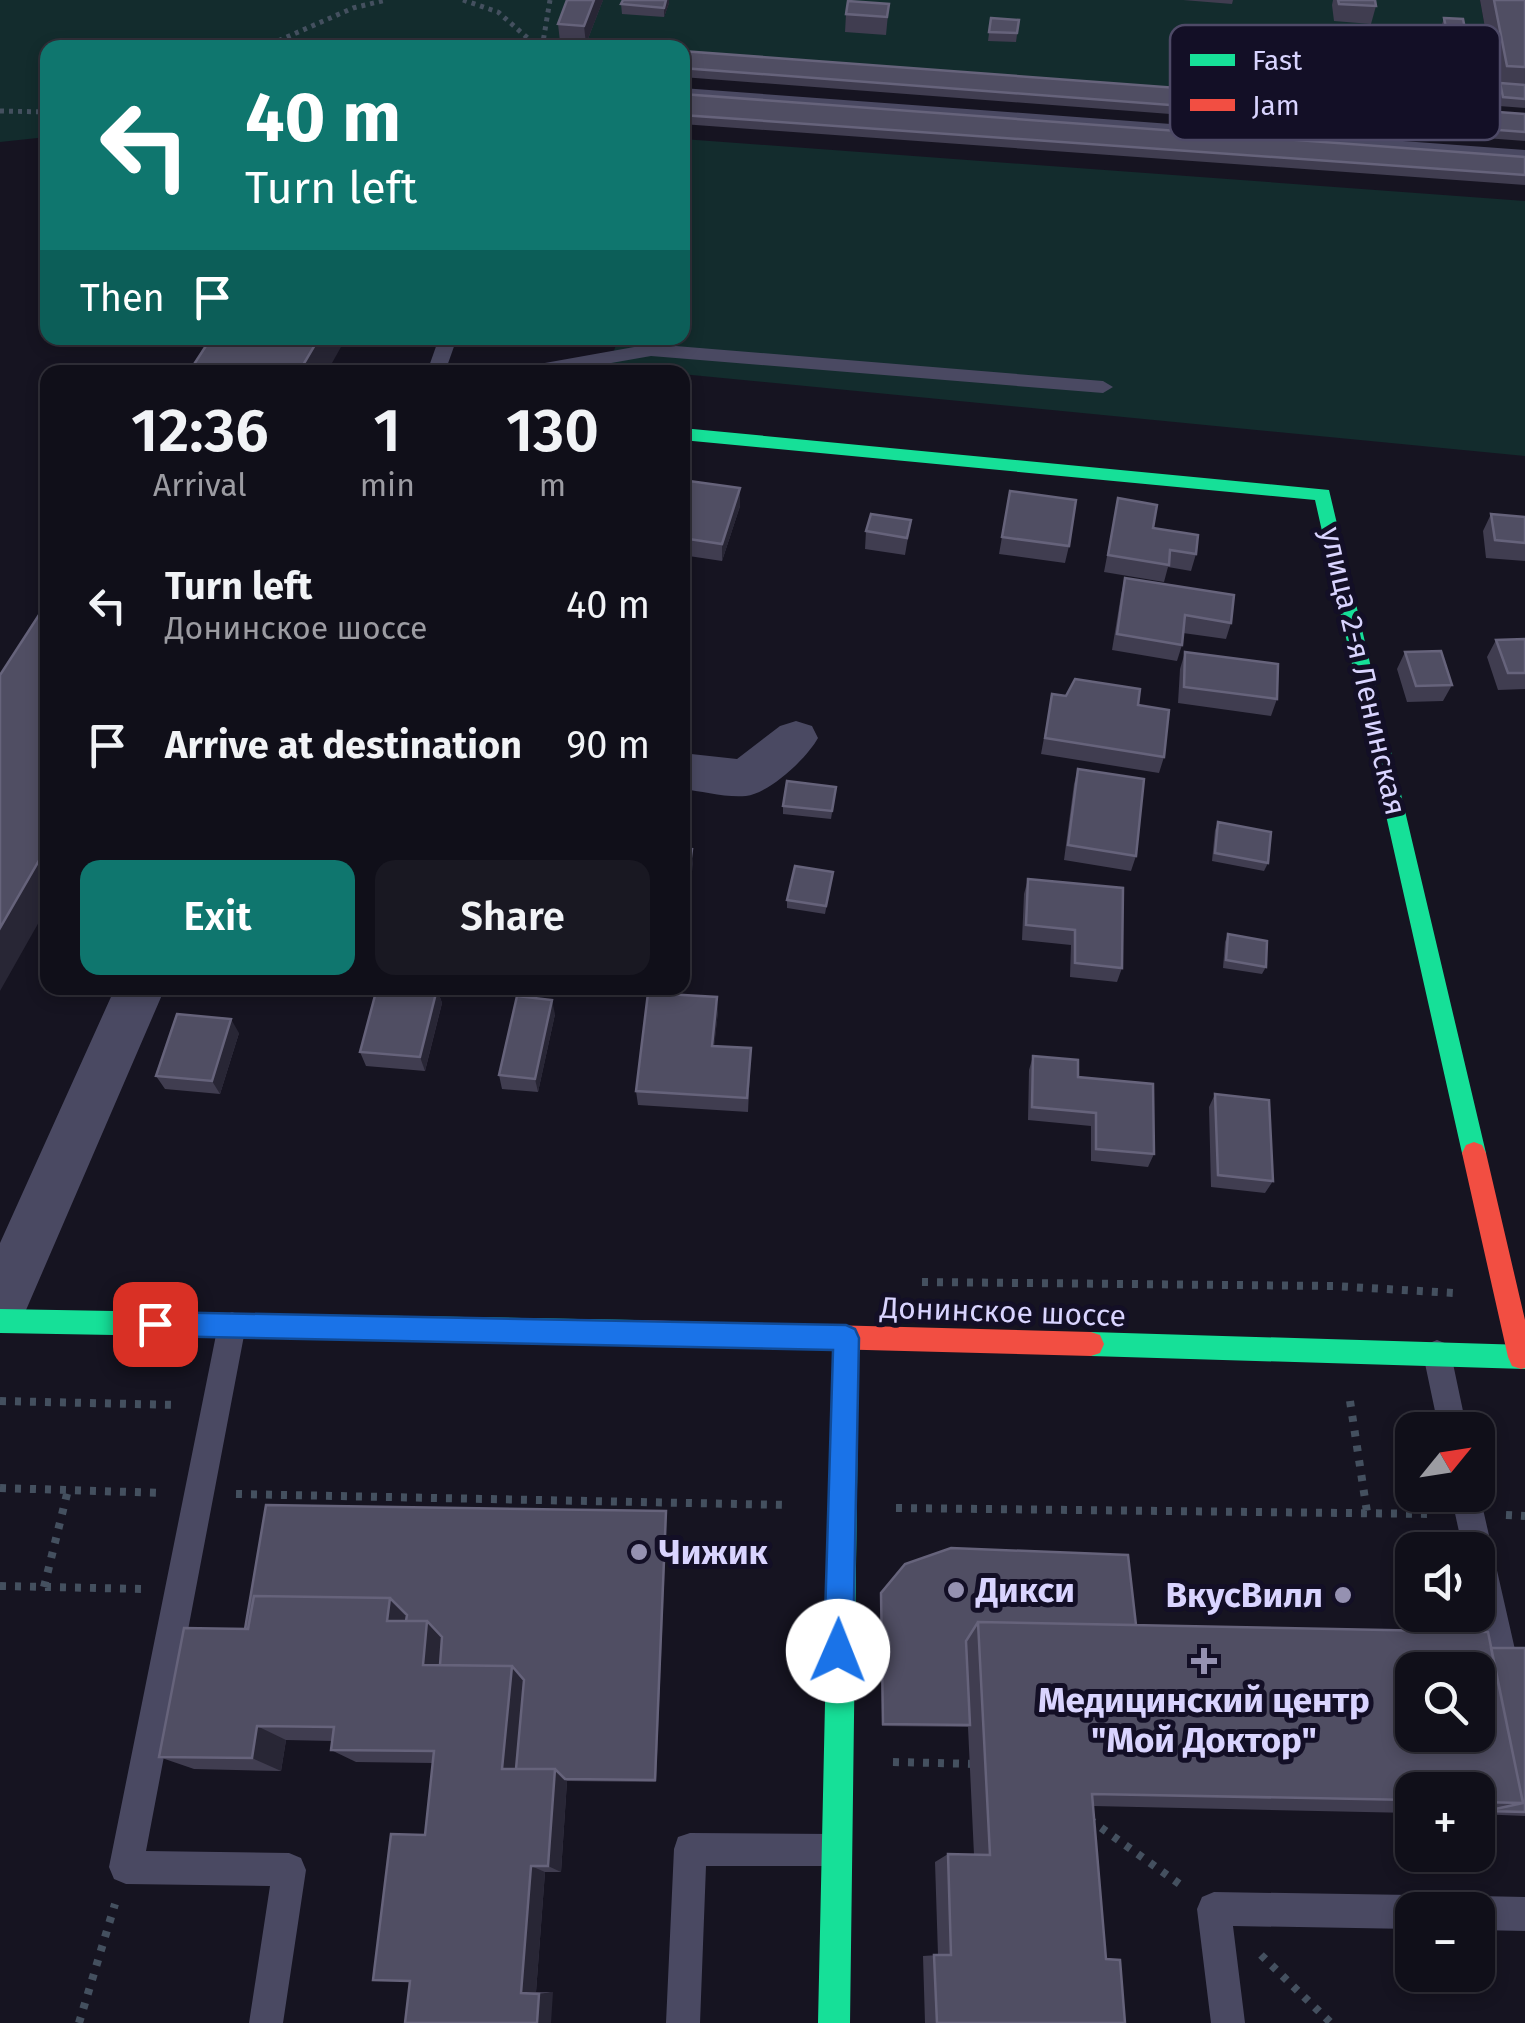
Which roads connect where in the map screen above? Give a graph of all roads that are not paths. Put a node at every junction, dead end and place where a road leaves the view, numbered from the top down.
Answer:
1 (690, 94) edge
2 (1170, 128) edge
3 (1332, 140) edge
4 (1525, 154) edge
5 (567, 365) edge
6 (1103, 387) dead end
7 (690, 435) edge
8 (796, 738) dead end
9 (690, 772) edge
10 (137, 995) edge
11 (0, 1305) edge
12 (0, 1321) edge
13 (232, 1325) junction
14 (846, 1338) junction
15 (1437, 1354) junction
16 (1523, 1357) edge
17 (1449, 1412) edge
18 (1470, 1512) edge
19 (1500, 1654) edge
20 (836, 1850) junction
21 (1395, 1912) edge
22 (1495, 1913) edge
23 (1525, 1914) edge
24 (266, 2023) edge
25 (683, 2023) edge
26 (834, 2023) edge
27 (1228, 2023) edge

1 - 2 lane
3 - 4 lane
5 - 6 lane
7 - 16 street, улица 2-я Ленинская
8 - 9 street
10 - 11 street
12 - 13 street, Донинское шоссе
13 - 14 street, Донинское шоссе
13 - 24 lane
14 - 15 street, Донинское шоссе
14 - 20 street
15 - 16 street, Донинское шоссе
15 - 17 lane
18 - 19 lane
20 - 25 lane
20 - 26 street
21 - 27 lane
22 - 23 lane

